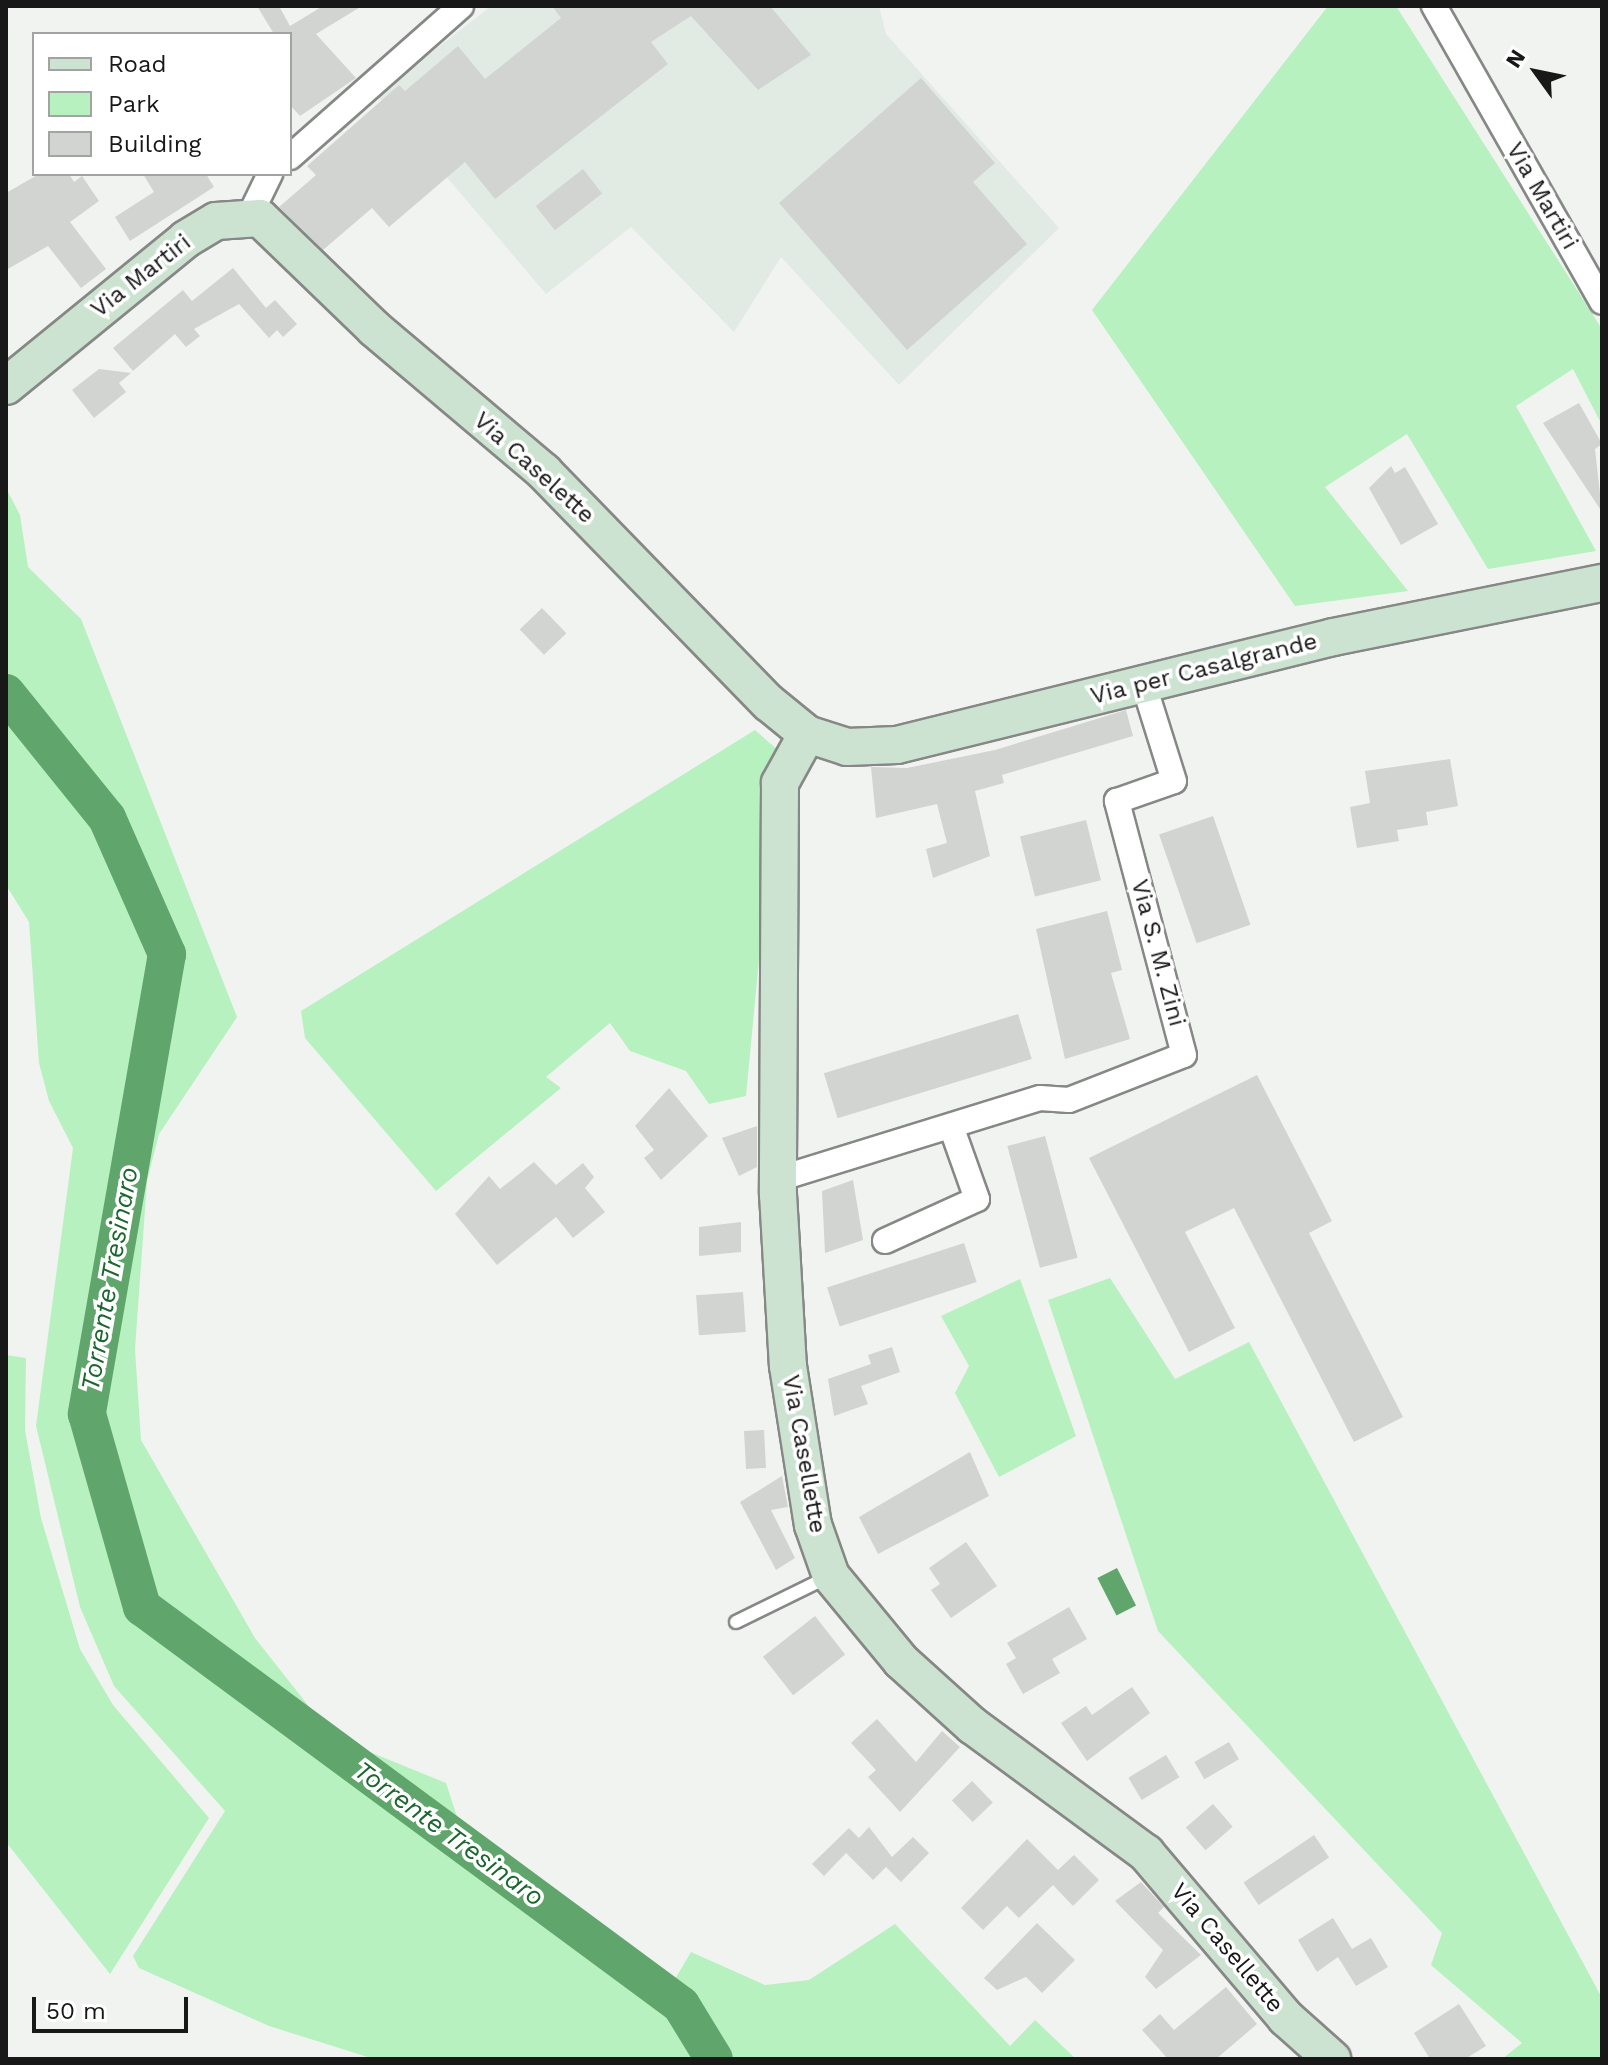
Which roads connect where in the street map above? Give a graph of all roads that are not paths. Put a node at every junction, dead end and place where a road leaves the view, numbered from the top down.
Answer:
1 (461, 6) edge
2 (1434, 6) edge
3 (292, 155) edge
4 (269, 176) edge
5 (250, 215) junction
6 (1602, 302) edge
7 (6, 386) edge
8 (1602, 583) edge
9 (1148, 698) dead end
10 (807, 734) junction
11 (951, 1126) junction
12 (778, 1179) junction
13 (885, 1241) dead end
14 (831, 1576) junction
15 (736, 1622) dead end
16 (1332, 2059) edge

1 - 3 street
2 - 6 street, Via Martiri
4 - 5 street
5 - 7 street, Via Martiri
5 - 10 street, Via Caselette
8 - 10 street, Via per Casalgrande
9 - 11 street, Via S. M. Zini
10 - 12 street, Via Casellette
11 - 12 street, Via S. M. Zini
11 - 13 street
12 - 14 street, Via Casellette
14 - 15 lane
14 - 16 street, Via Casellette

